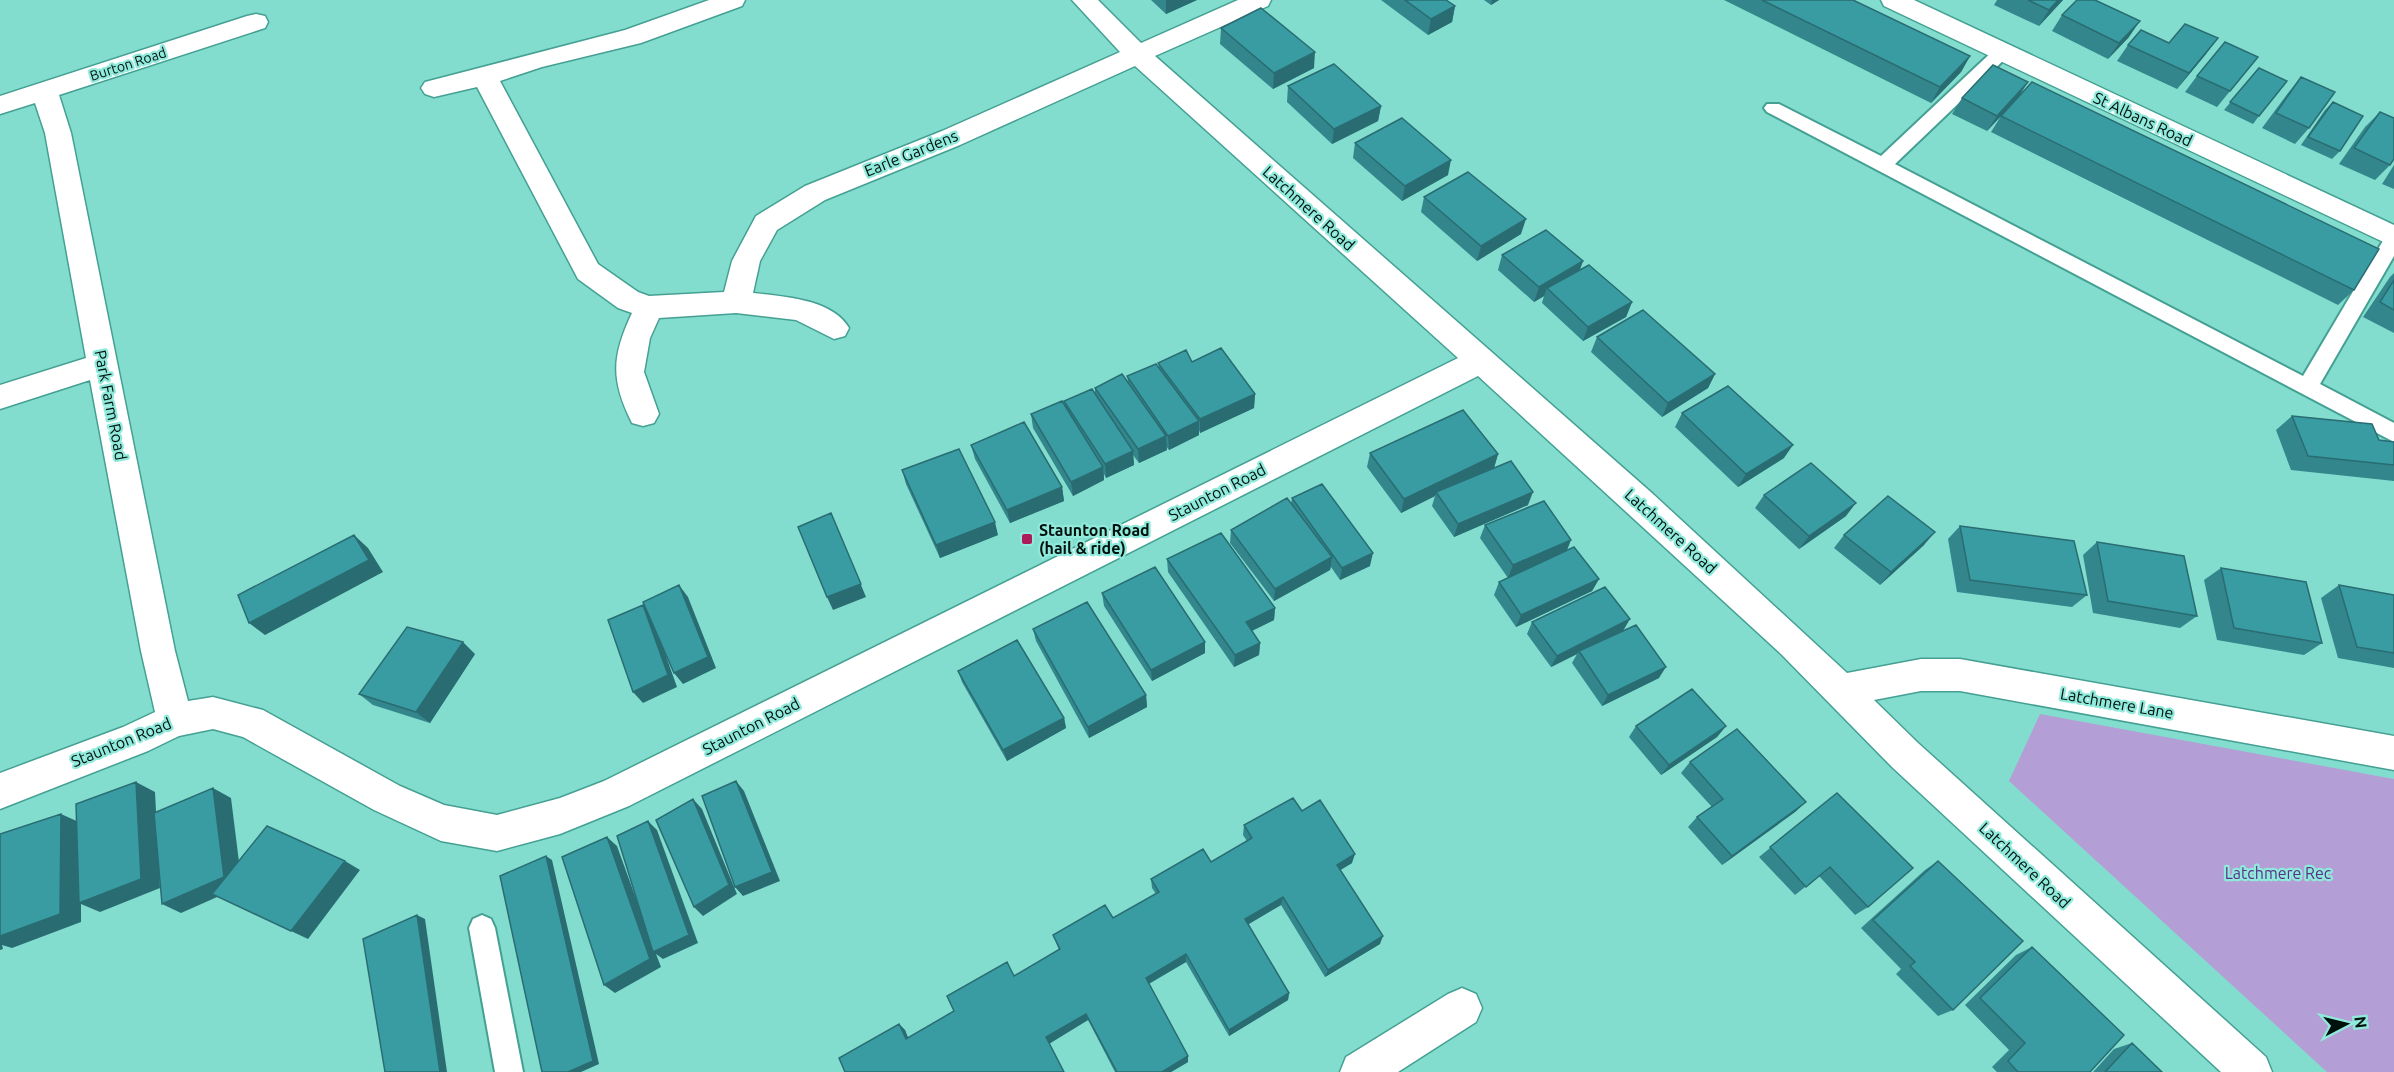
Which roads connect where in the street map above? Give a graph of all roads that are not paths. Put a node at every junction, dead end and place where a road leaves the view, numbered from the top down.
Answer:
1 (733, 0) edge
2 (1083, 0) edge
3 (1258, 0) edge
4 (1893, 0) edge
5 (256, 22) dead end
6 (2002, 52) junction
7 (1137, 54) junction
8 (485, 76) junction
9 (434, 88) dead end
10 (45, 91) junction
11 (0, 105) edge
12 (1773, 108) dead end
13 (1882, 165) junction
14 (2394, 238) edge
15 (736, 302) junction
16 (650, 307) junction
17 (834, 328) dead end
18 (1479, 361) junction
19 (104, 364) junction
20 (2308, 386) junction
21 (0, 397) edge
22 (643, 414) dead end
23 (2394, 433) edge
24 (1839, 690) junction
25 (175, 720) junction
26 (2394, 753) edge
27 (0, 791) edge
28 (482, 928) dead end
29 (1462, 1008) dead end
30 (509, 1072) edge
31 (1361, 1072) edge
32 (2251, 1072) edge

1 - 8 street
2 - 7 street, Latchmere Road
3 - 7 street, Earle Gardens
4 - 6 street, St Albans Road
5 - 10 street, Burton Road
6 - 13 lane
6 - 14 street, St Albans Road
7 - 15 street, Earle Gardens
7 - 18 street, Latchmere Road
8 - 9 street
8 - 16 street
10 - 11 street, Burton Road
10 - 19 street, Park Farm Road
12 - 13 lane
13 - 20 lane
14 - 20 lane
15 - 16 street
15 - 17 street
16 - 22 street
18 - 24 street, Latchmere Road
18 - 25 street, Staunton Road
19 - 21 street
19 - 25 street, Park Farm Road
20 - 23 lane
24 - 26 street, Latchmere Lane
24 - 32 street, Latchmere Road
25 - 27 street, Staunton Road
28 - 30 lane
29 - 31 street

